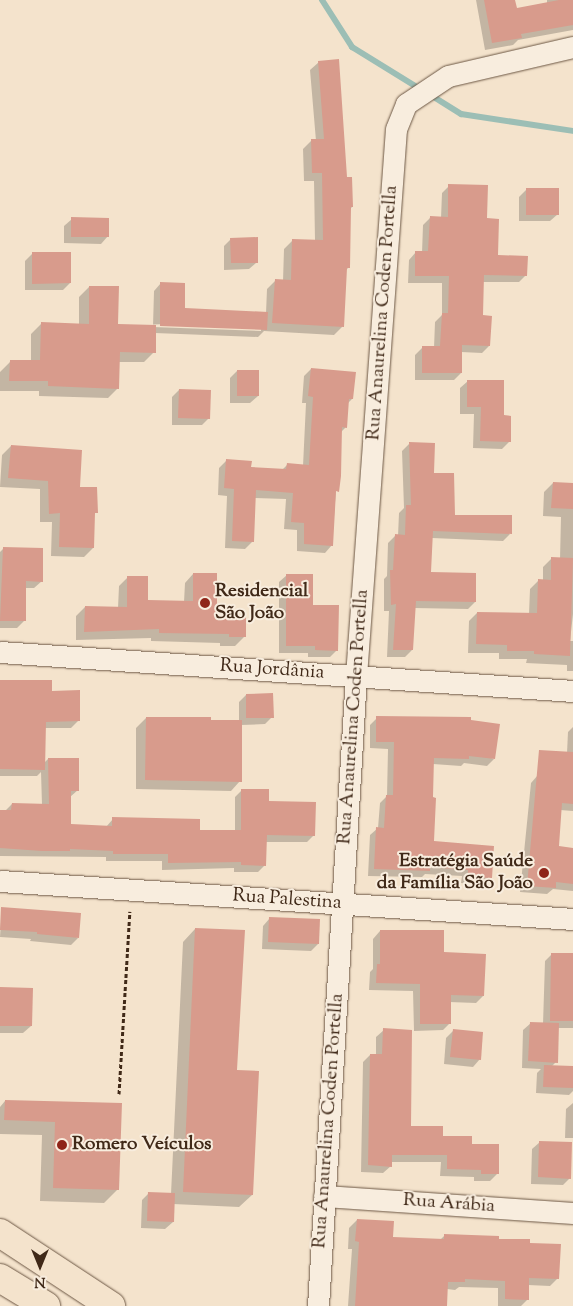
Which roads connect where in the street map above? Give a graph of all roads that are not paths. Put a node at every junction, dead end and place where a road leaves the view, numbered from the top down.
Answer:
1 (573, 47) edge
2 (0, 652) edge
3 (356, 676) junction
4 (573, 691) edge
5 (0, 881) edge
6 (342, 904) junction
7 (573, 919) edge
8 (324, 1196) junction
9 (573, 1213) edge
10 (0, 1233) edge
11 (0, 1278) edge
12 (46, 1306) edge
13 (111, 1306) edge
14 (318, 1306) edge

1 - 3 street, Rua Anaurelina Coden Portella
2 - 3 street, Rua Jordânia
3 - 4 street, Rua Jordânia
3 - 6 street, Rua Anaurelina Coden Portella
5 - 6 street, Rua Palestina
6 - 7 street, Rua Palestina
6 - 8 street, Rua Anaurelina Coden Portella
8 - 9 street, Rua Arábia
8 - 14 street, Rua Anaurelina Coden Portella
10 - 13 highway
11 - 12 highway

